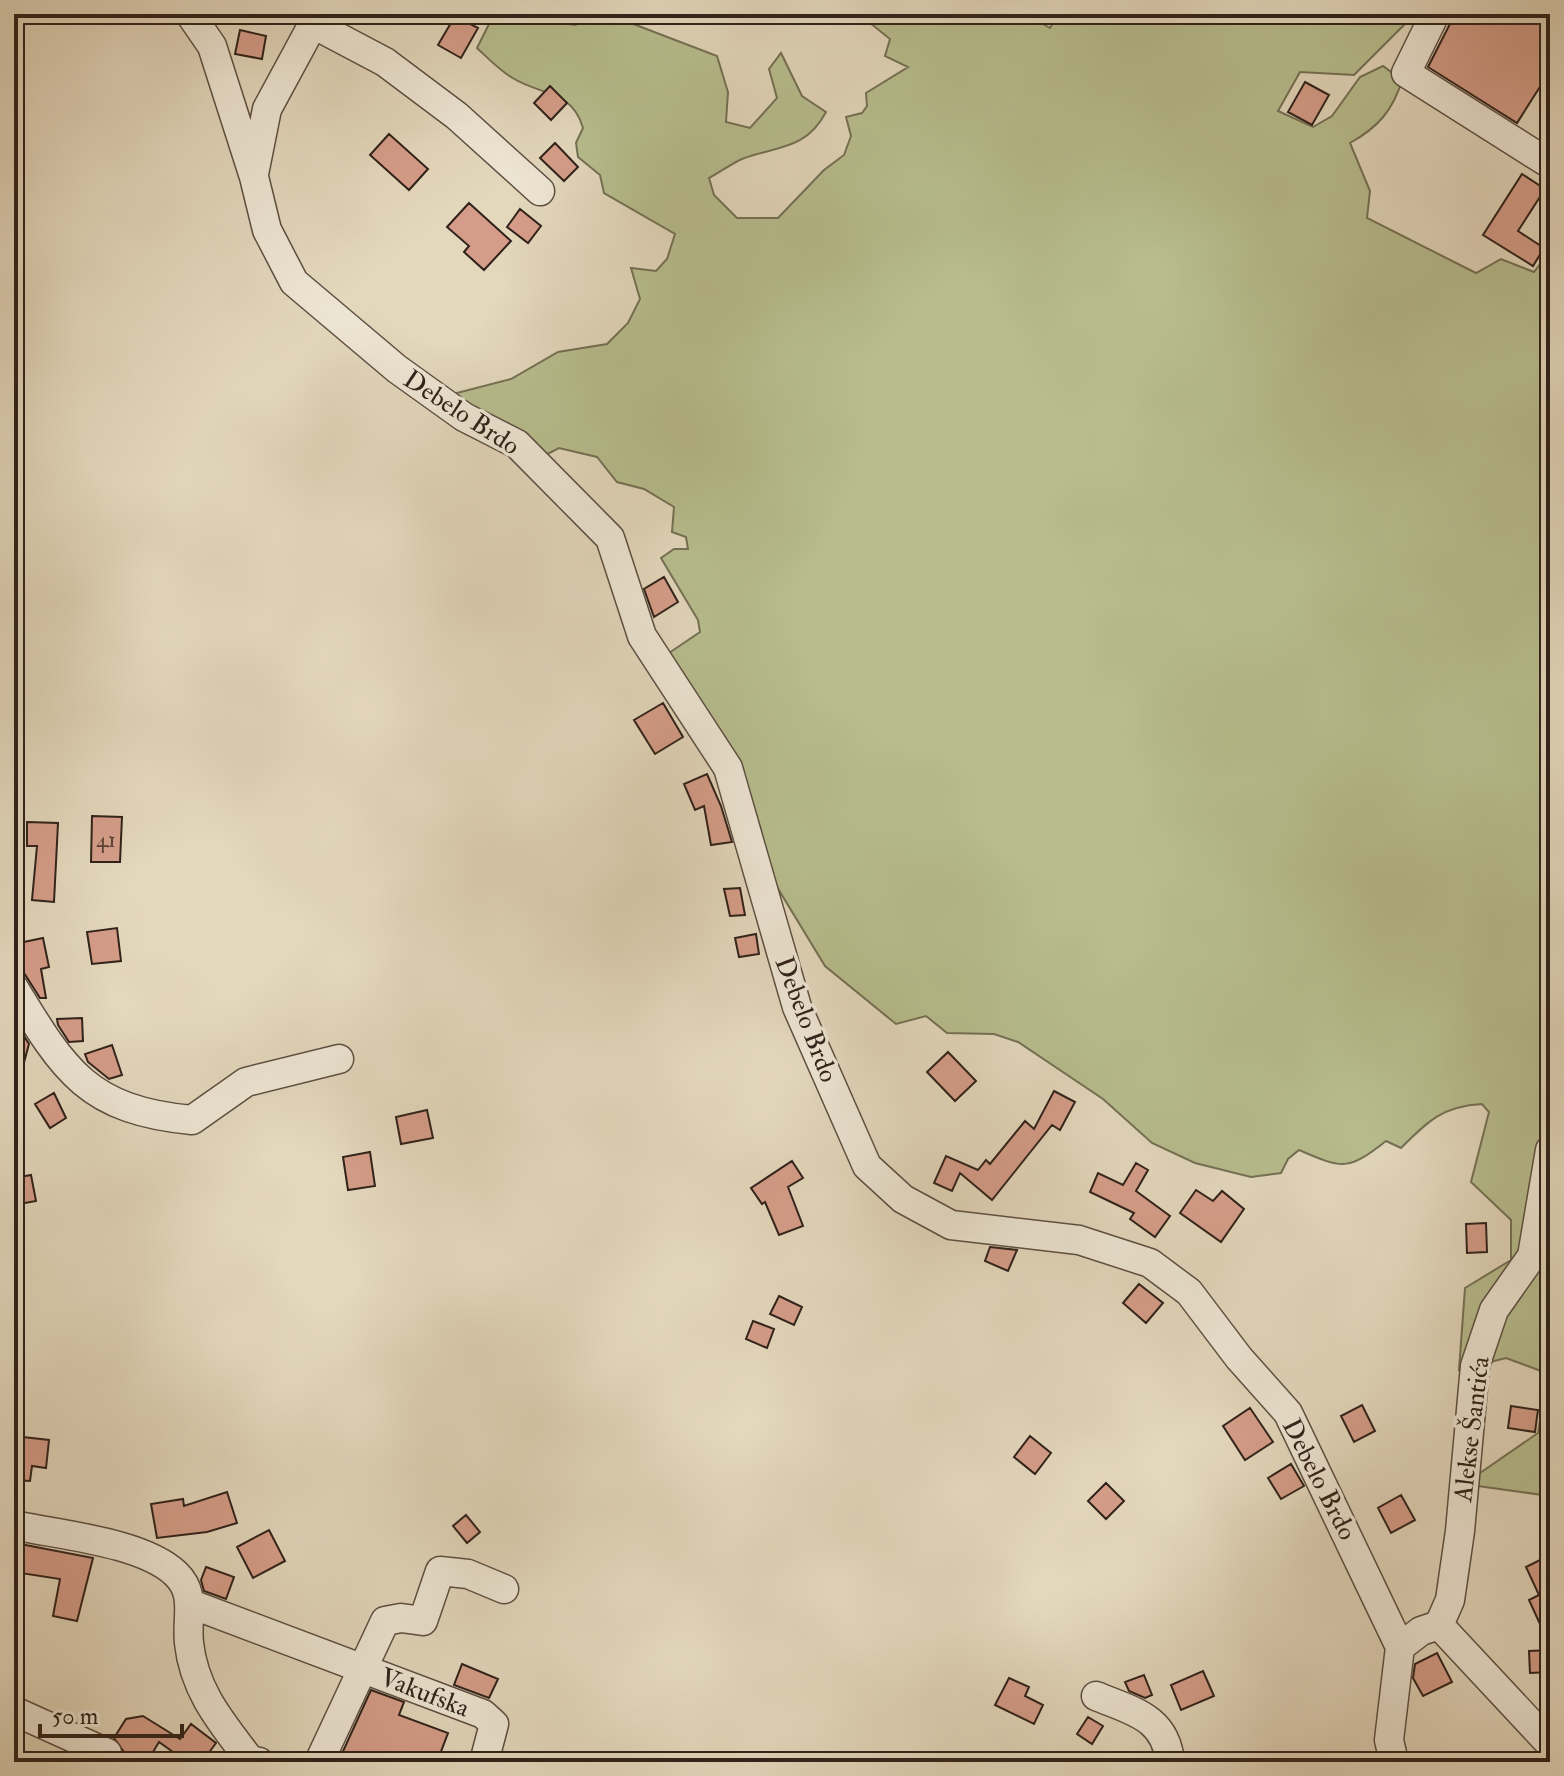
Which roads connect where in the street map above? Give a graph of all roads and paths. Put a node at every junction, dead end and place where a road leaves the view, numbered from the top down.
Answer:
1 (1435, 14) edge
2 (186, 15) edge
3 (318, 19) edge
4 (1550, 164) edge
5 (254, 177) junction
6 (540, 191) dead end
7 (14, 988) edge
8 (339, 1059) dead end
9 (1550, 1150) edge
10 (14, 1525) edge
11 (504, 1589) dead end
12 (191, 1604) junction
13 (1439, 1625) junction
14 (1400, 1647) junction
15 (362, 1668) junction
16 (1096, 1696) dead end
17 (14, 1711) edge
18 (1550, 1744) edge
19 (107, 1753) dead end
20 (252, 1761) edge
21 (319, 1762) edge
22 (484, 1762) edge
23 (1170, 1762) edge
24 (1394, 1762) edge

1 - 4 street
2 - 5 street, Debelo Brdo
3 - 5 street, Debelo Brdo
3 - 6 street, Debelo Brdo
5 - 14 street, Debelo Brdo
7 - 8 street
9 - 13 street, Alekse Šantića
10 - 12 street
11 - 15 street, Vakufska
12 - 15 street, Vakufska
12 - 20 street
13 - 14 street
13 - 18 street
14 - 24 street
15 - 21 street, Vakufska
15 - 22 street, Vakufska
16 - 23 street
17 - 19 street

